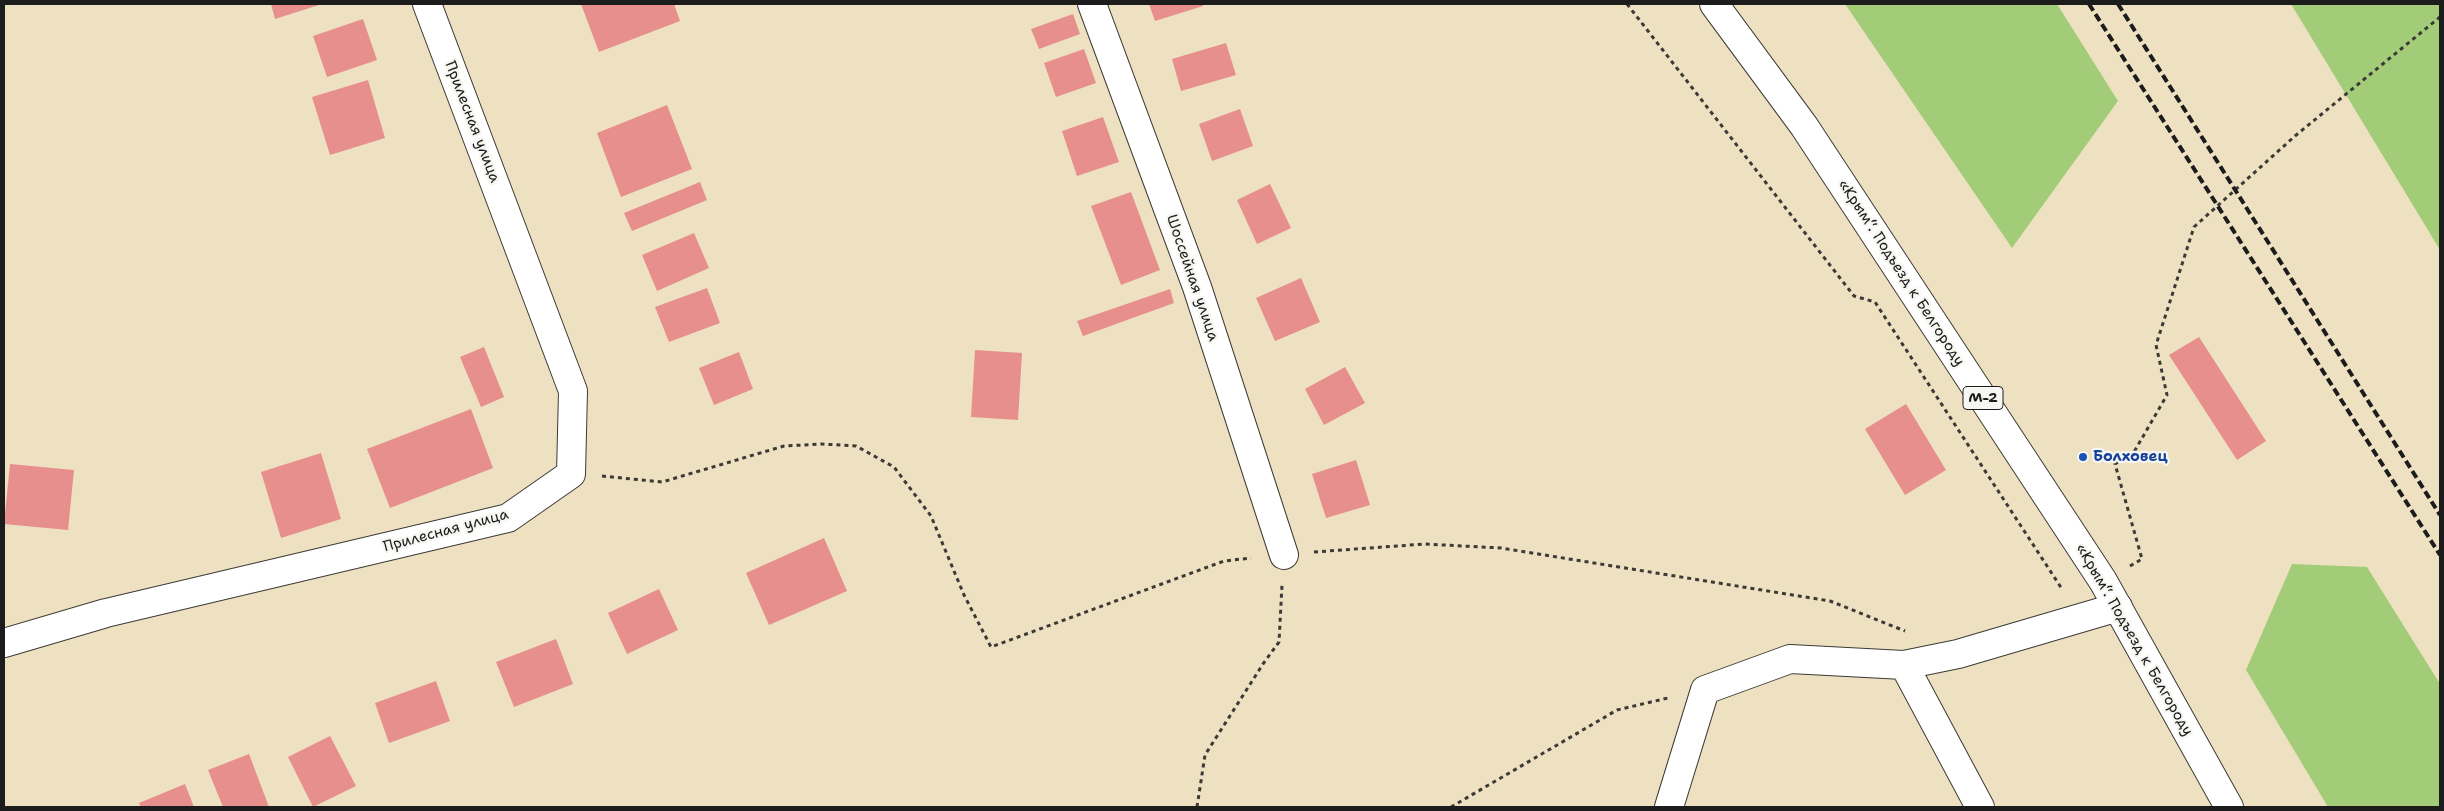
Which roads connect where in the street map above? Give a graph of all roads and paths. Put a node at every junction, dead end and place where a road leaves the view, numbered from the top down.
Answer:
1 (427, 4) edge
2 (1092, 4) edge
3 (1627, 4) edge
4 (1714, 4) edge
5 (2440, 17) edge
6 (571, 474) junction
7 (1284, 555) junction
8 (2103, 581) junction
9 (2065, 594) dead end
10 (2118, 608) junction
11 (1912, 634) dead end
12 (4, 643) edge
13 (1904, 665) junction
14 (1705, 690) junction
15 (1197, 807) edge
16 (1451, 807) edge
17 (1669, 807) edge
18 (1980, 807) edge
19 (2229, 807) edge

1 - 6 street, Прилесная улица
2 - 7 street, Шоссейная улица
3 - 9 path
4 - 8 street, «Крым“. Подъезд к Белгороду / М-2
5 - 8 path
6 - 7 path
6 - 12 street, Прилесная улица
7 - 11 path
7 - 15 path
8 - 10 street, «Крым“. Подъезд к Белгороду / М-2
10 - 13 street
10 - 19 street, «Крым“. Подъезд к Белгороду / М-2
13 - 14 street
13 - 18 street
14 - 16 path
14 - 17 street

